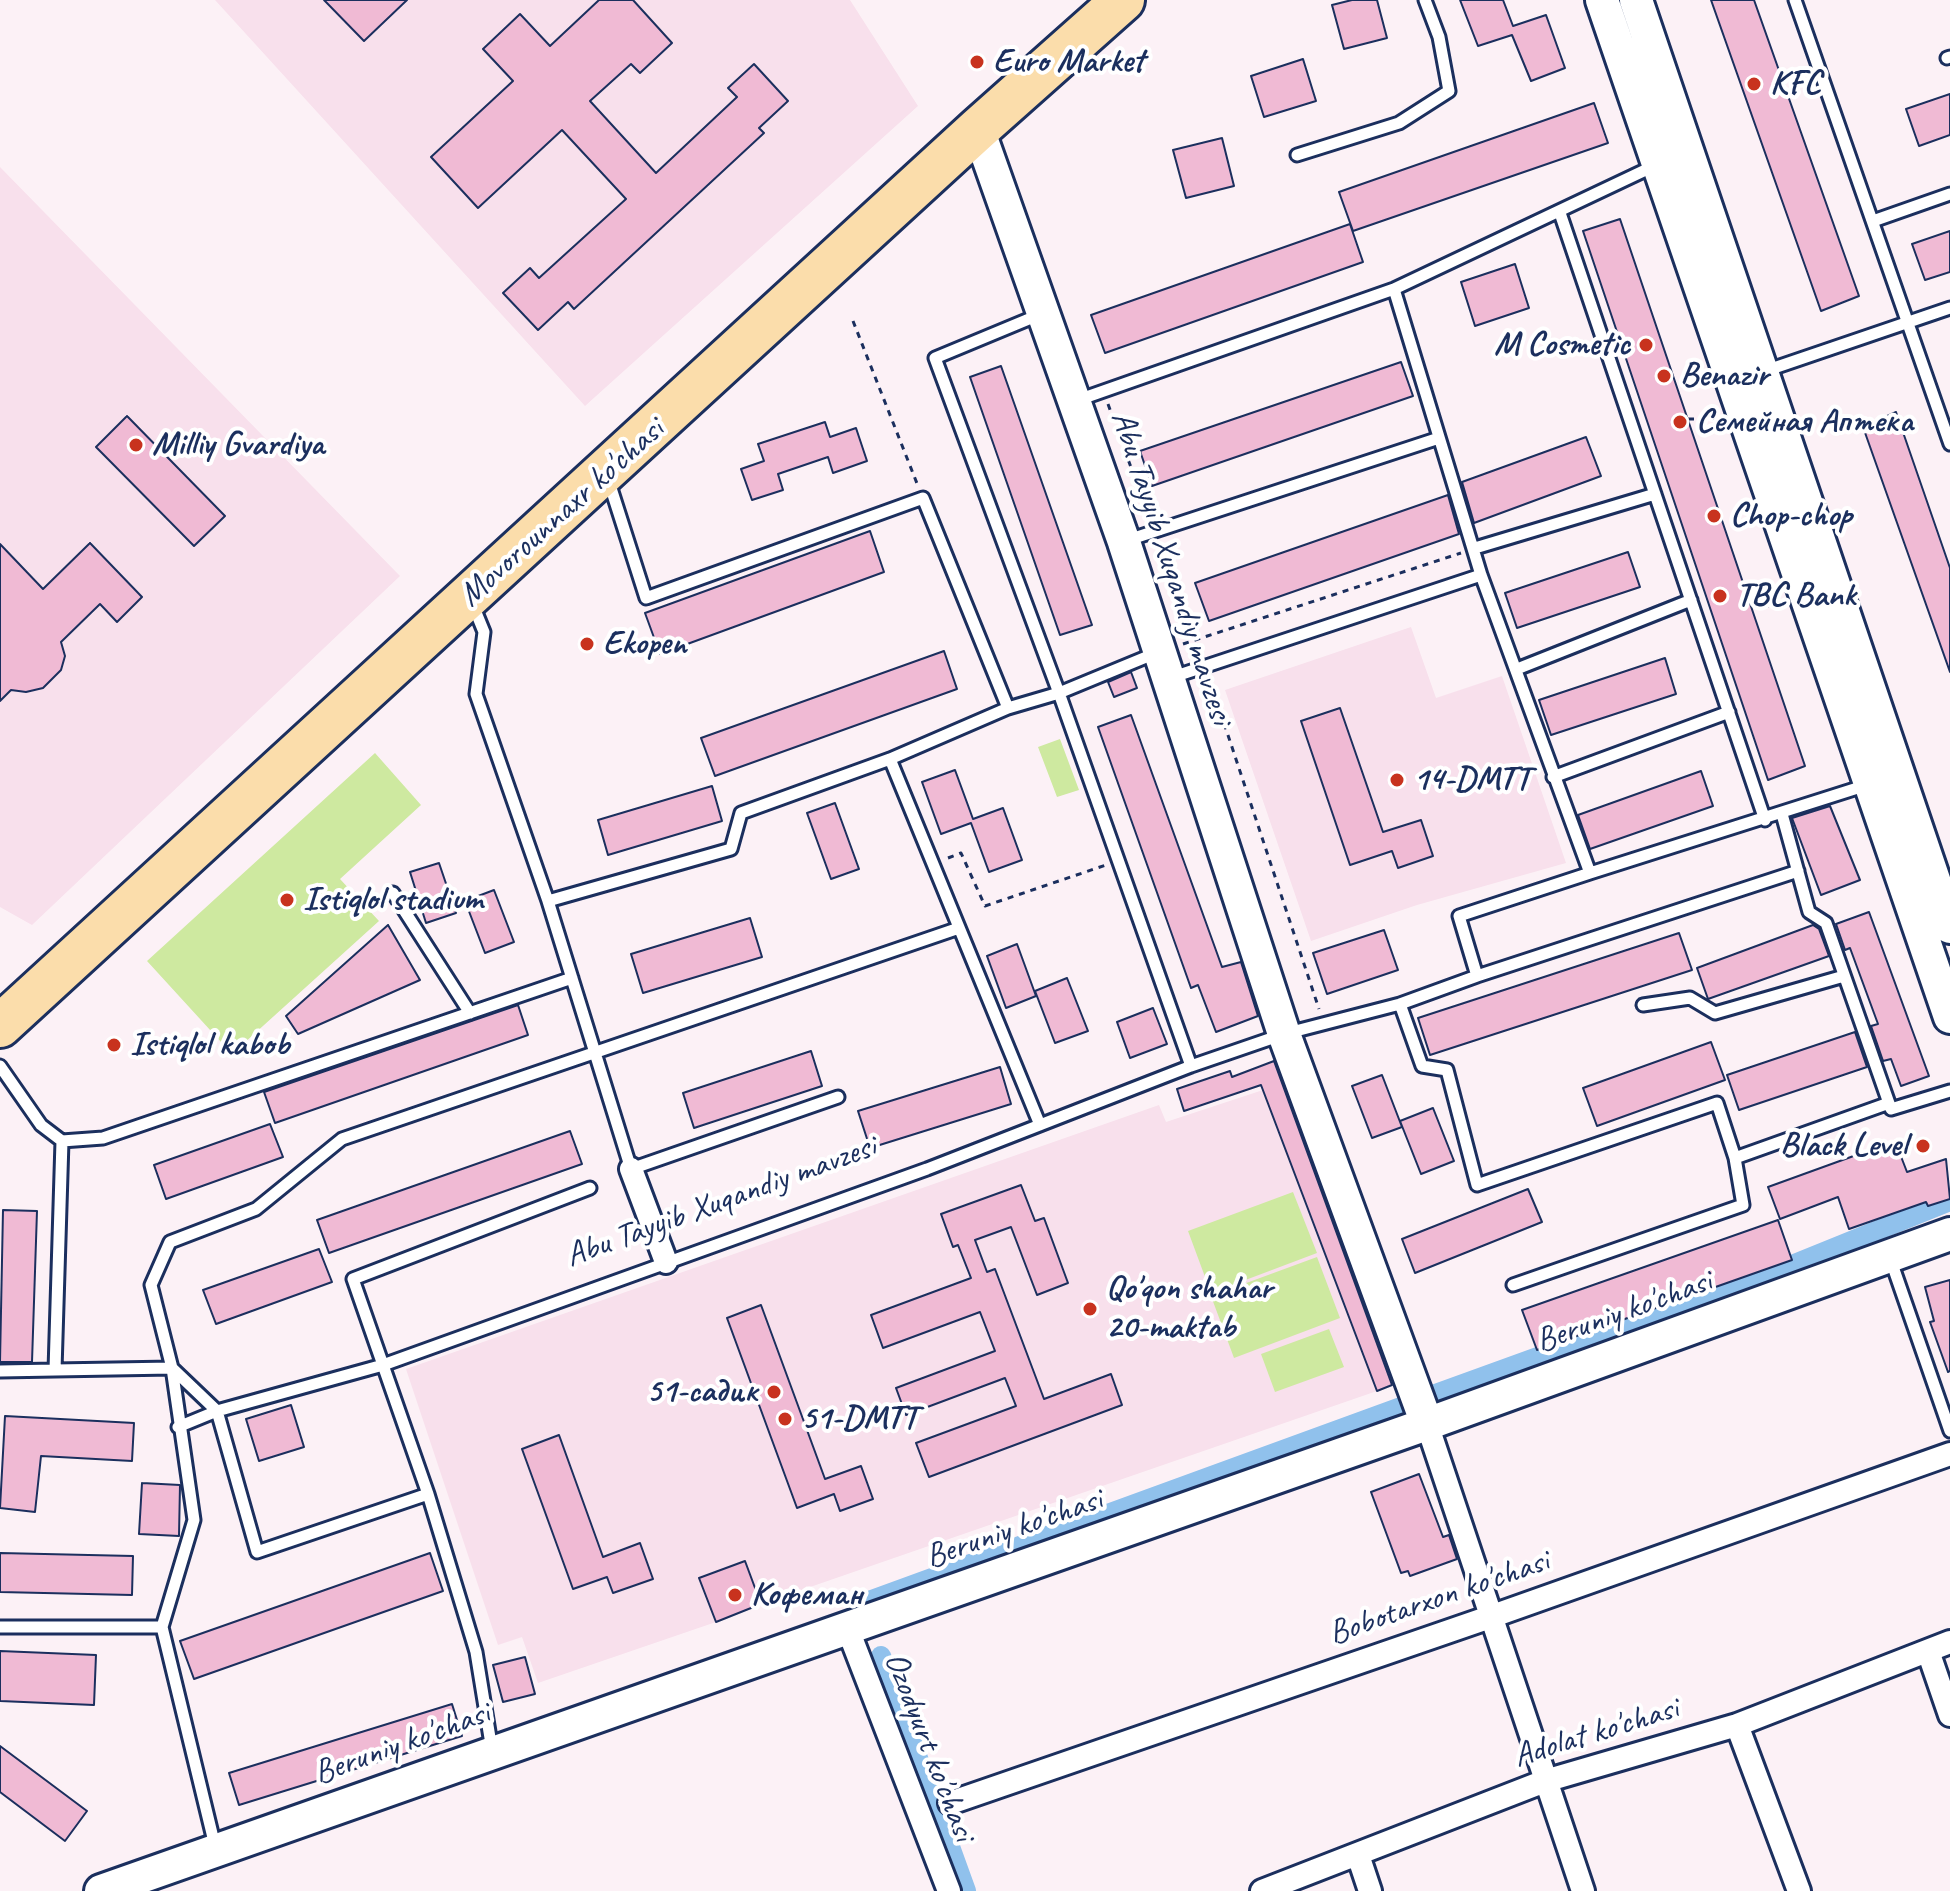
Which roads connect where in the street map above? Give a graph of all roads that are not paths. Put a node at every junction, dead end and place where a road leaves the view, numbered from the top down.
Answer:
1 (1123, 0) edge
2 (1425, 0) edge
3 (1602, 0) edge
4 (1636, 0) edge
5 (1795, 0) edge
6 (978, 129) junction
7 (1297, 155) dead end
8 (1658, 164) junction
9 (1950, 194) edge
10 (1560, 213) junction
11 (1873, 221) junction
12 (1394, 289) junction
13 (1950, 308) edge
14 (1043, 313) junction
15 (1908, 323) junction
16 (1762, 372) junction
17 (1089, 396) junction
18 (1439, 438) junction
19 (1949, 439) edge
20 (606, 473) junction
21 (1655, 494) junction
22 (1139, 536) junction
23 (1475, 548) junction
24 (1481, 575) junction
25 (470, 597) junction
26 (1691, 600) junction
27 (1164, 665) junction
28 (1517, 669) junction
29 (1059, 693) junction
30 (1008, 708) junction
31 (1729, 712) junction
32 (890, 759) junction
33 (1553, 777) junction
34 (1871, 783) junction
35 (1782, 814) junction
36 (1765, 820) junction
37 (1939, 854) edge
38 (1798, 871) junction
39 (1590, 873) junction
40 (393, 893) dead end
41 (548, 901) junction
42 (1950, 927) edge
43 (959, 928) junction
44 (1477, 976) junction
45 (1844, 976) junction
46 (572, 978) junction
47 (1400, 1004) junction
48 (1643, 1005) dead end
49 (470, 1013) junction
50 (1950, 1017) edge
51 (0, 1026) edge
52 (1284, 1034) junction
53 (596, 1054) junction
54 (0, 1066) edge
55 (1191, 1066) junction
56 (1950, 1091) edge
57 (838, 1097) dead end
58 (1889, 1103) junction
59 (1040, 1125) junction
60 (62, 1141) junction
61 (1735, 1158) junction
62 (631, 1169) junction
63 (590, 1188) dead end
64 (1950, 1234) edge
65 (1889, 1256) junction
66 (666, 1262) junction
67 (1513, 1285) dead end
68 (383, 1365) junction
69 (172, 1368) junction
70 (55, 1370) junction
71 (0, 1371) edge
72 (217, 1411) junction
73 (1427, 1424) junction
74 (178, 1427) junction
75 (1950, 1431) edge
76 (1950, 1454) edge
77 (428, 1494) junction
78 (1490, 1617) junction
79 (0, 1627) edge
80 (162, 1627) junction
81 (847, 1627) junction
82 (1950, 1642) edge
83 (1928, 1651) junction
84 (1950, 1715) edge
85 (1737, 1725) junction
86 (492, 1752) junction
87 (1545, 1781) junction
88 (950, 1803) dead end
89 (216, 1850) junction
90 (1358, 1855) junction
91 (154, 1882) edge
92 (101, 1891) edge
93 (949, 1891) edge
94 (1262, 1891) edge
95 (1370, 1891) edge
96 (1583, 1891) edge
97 (1799, 1891) edge

1 - 6 highway, Movorounnaxr ko'chasi
2 - 7 lane
3 - 8 main road
4 - 16 main road
5 - 11 lane
6 - 14 main road, Abu Tayyib Xuqandiy mavzesi
6 - 20 highway, Movorounnaxr ko'chasi
8 - 10 lane
8 - 34 main road
9 - 11 lane
10 - 12 lane
10 - 21 lane
11 - 15 lane
12 - 17 lane
12 - 18 lane
13 - 15 lane
14 - 17 main road, Abu Tayyib Xuqandiy mavzesi
14 - 29 lane
15 - 16 lane
15 - 19 lane
16 - 37 main road
17 - 22 main road, Abu Tayyib Xuqandiy mavzesi
18 - 22 lane
18 - 23 lane
20 - 25 highway, Movorounnaxr ko'chasi
20 - 30 lane
21 - 23 lane
21 - 26 lane
22 - 27 main road, Abu Tayyib Xuqandiy mavzesi
23 - 24 lane
24 - 27 lane
24 - 28 lane
25 - 41 lane
25 - 51 highway, Movorounnaxr ko'chasi
26 - 28 lane
26 - 31 lane
27 - 29 lane
27 - 52 main road, Abu Tayyib Xuqandiy mavzesi
28 - 33 lane
29 - 30 lane
29 - 55 lane
30 - 32 lane
31 - 33 lane
31 - 36 lane
32 - 41 lane
32 - 43 lane
33 - 39 lane
34 - 35 lane
34 - 50 main road
35 - 36 lane
35 - 38 lane
36 - 39 lane
37 - 42 main road
38 - 44 lane
38 - 45 lane
39 - 44 lane
40 - 49 lane
41 - 46 lane
43 - 53 lane
43 - 59 lane
44 - 47 lane
45 - 48 lane
45 - 58 lane
46 - 49 lane
46 - 53 lane
47 - 52 lane
47 - 61 lane
49 - 60 lane
52 - 55 lane, Abu Tayyib Xuqandiy mavzesi
52 - 73 main road, Abu Tayyib Xuqandiy mavzesi
53 - 62 lane
53 - 69 lane
54 - 60 lane
55 - 59 lane, Abu Tayyib Xuqandiy mavzesi
56 - 58 lane
57 - 62 lane
58 - 61 lane
59 - 66 lane, Abu Tayyib Xuqandiy mavzesi
60 - 70 lane
61 - 67 lane
62 - 66 street
63 - 68 lane
64 - 65 main road, Beruniy ko'chasi
65 - 73 main road, Beruniy ko'chasi
65 - 75 lane
66 - 68 lane, Abu Tayyib Xuqandiy mavzesi
68 - 72 lane, Abu Tayyib Xuqandiy mavzesi
68 - 77 lane
69 - 70 lane
69 - 72 lane
69 - 74 lane
70 - 71 lane
72 - 74 lane, Abu Tayyib Xuqandiy mavzesi
72 - 77 lane
73 - 78 street
73 - 81 main road, Beruniy ko'chasi
74 - 80 lane
76 - 78 street, Bobotarxon ko'chasi
77 - 86 lane
78 - 87 street
78 - 88 street, Bobotarxon ko'chasi
79 - 80 lane
80 - 89 lane
81 - 86 main road, Beruniy ko'chasi
81 - 93 street, Ozodyurt ko'chasi
82 - 83 street, Adolat ko'chasi
83 - 84 street
83 - 85 street, Adolat ko'chasi
85 - 87 street, Adolat ko'chasi
85 - 97 street
86 - 89 main road, Beruniy ko'chasi
87 - 90 street, Adolat ko'chasi
87 - 96 street
89 - 91 main road, Beruniy ko'chasi
90 - 94 street, Adolat ko'chasi
90 - 95 street
91 - 92 main road, Beruniy ko'chasi

